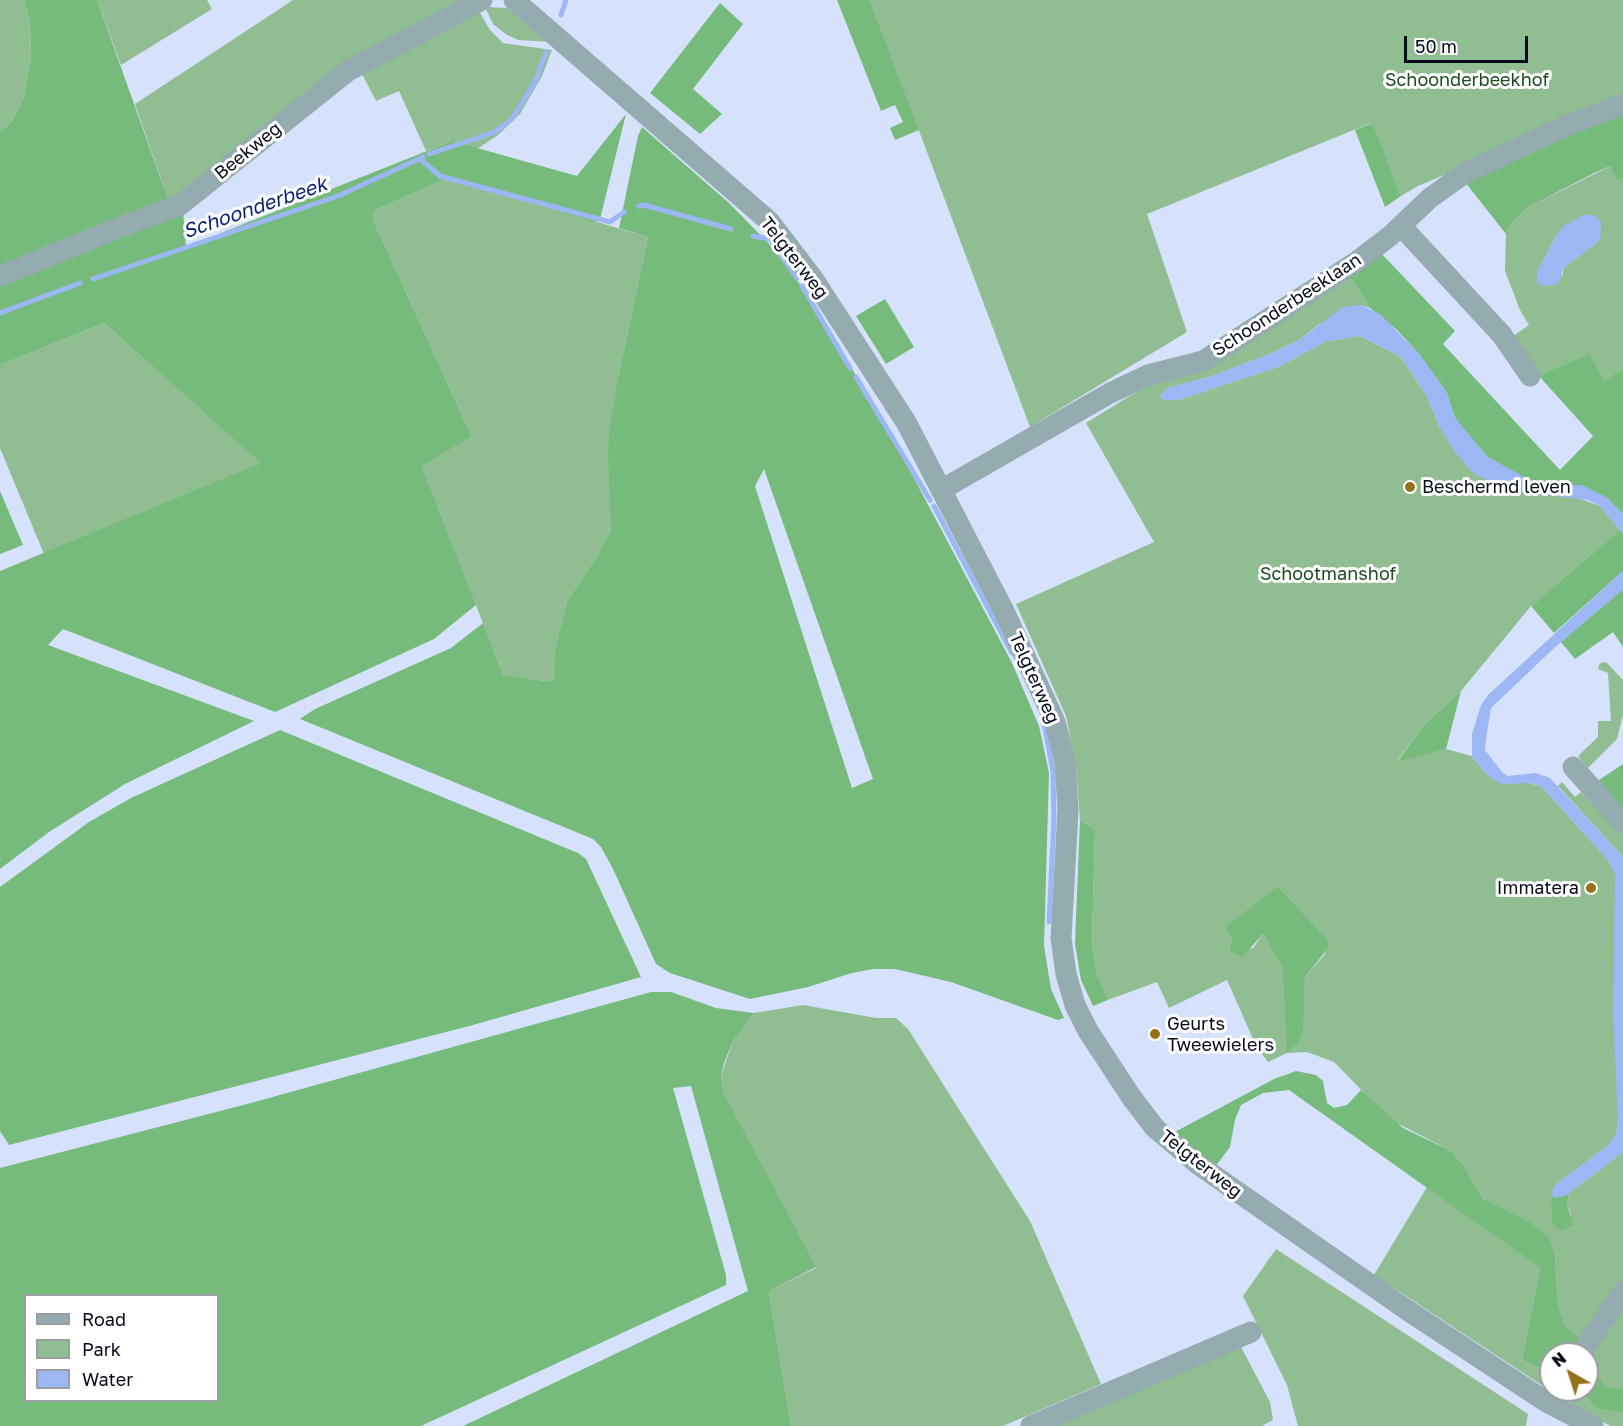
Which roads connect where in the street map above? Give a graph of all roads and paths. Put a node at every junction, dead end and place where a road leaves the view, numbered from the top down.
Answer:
1 (482, 0) edge
2 (514, 0) edge
3 (1623, 104) edge
4 (1401, 226) junction
5 (0, 276) edge
6 (1530, 376) dead end
7 (941, 490) junction
8 (1573, 767) dead end
9 (1623, 823) edge
10 (1623, 1291) edge
11 (1251, 1332) dead end
12 (1589, 1342) edge
13 (1539, 1388) edge
14 (1560, 1402) edge
15 (1031, 1426) edge
16 (1593, 1426) edge

1 - 5 street, Beekweg
2 - 7 street, Telgterweg
3 - 4 street, Schoonderbeeklaan
4 - 6 street
4 - 7 street, Schoonderbeeklaan
7 - 13 street, Telgterweg
8 - 9 street
10 - 12 street
11 - 15 street
14 - 16 street, Telgterweg

